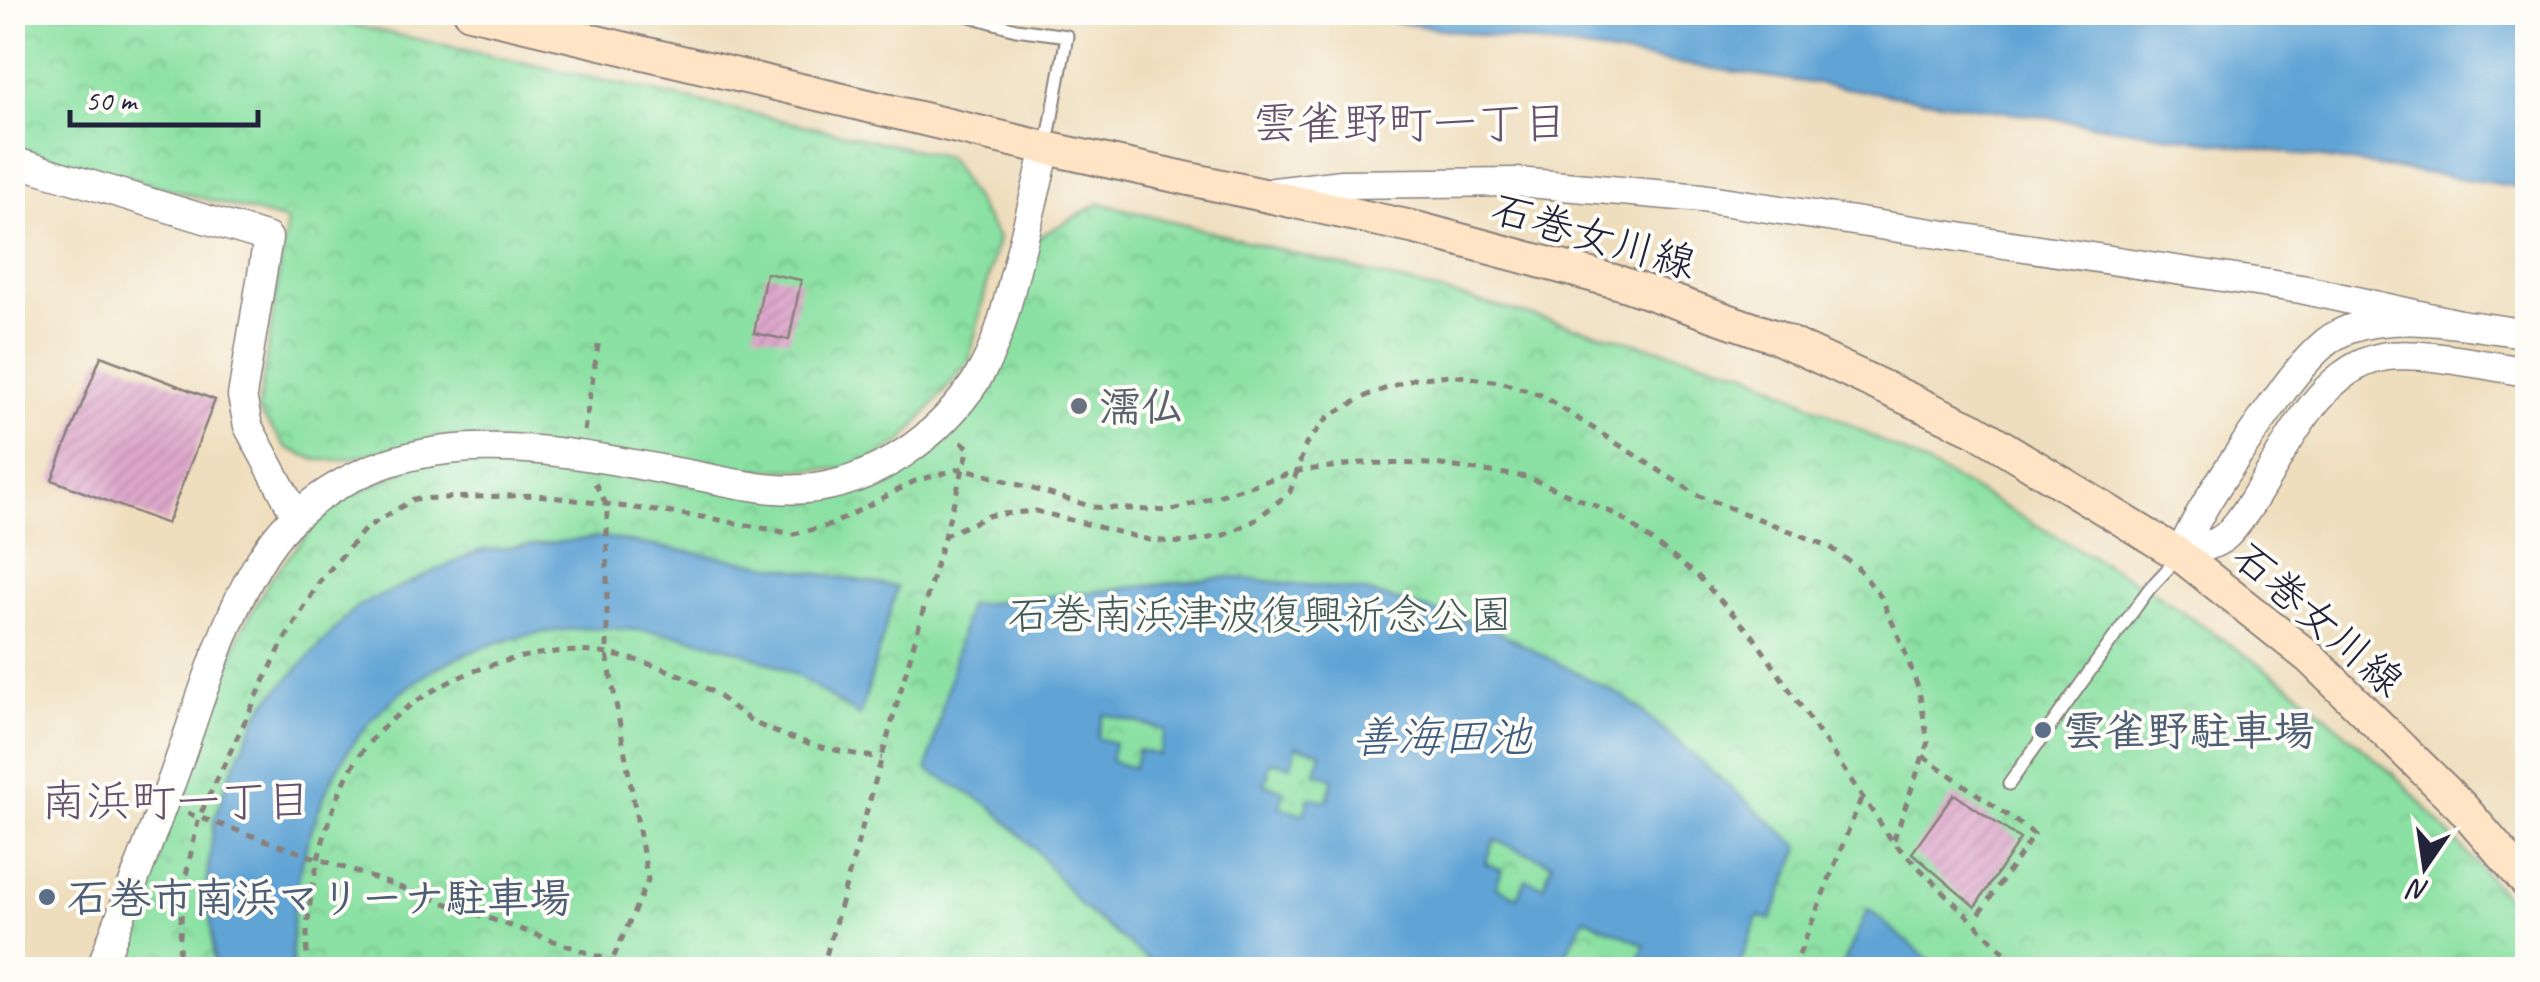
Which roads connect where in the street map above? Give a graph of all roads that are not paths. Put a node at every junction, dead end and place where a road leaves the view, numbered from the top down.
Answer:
1 (470, 12) edge
2 (956, 12) edge
3 (1046, 148) junction
4 (12, 161) edge
5 (1263, 193) junction
6 (2460, 324) junction
7 (2528, 334) edge
8 (2528, 372) edge
9 (296, 516) junction
10 (2180, 556) junction
11 (2009, 784) dead end
12 (2528, 884) edge
13 (100, 970) edge

1 - 3 main road, 石巻女川線
2 - 3 lane
3 - 5 main road, 石巻女川線
3 - 9 street
4 - 9 street
5 - 6 street
5 - 10 main road, 石巻女川線
6 - 7 street
6 - 10 street
8 - 10 street
9 - 13 street
10 - 11 lane
10 - 12 main road, 石巻女川線

